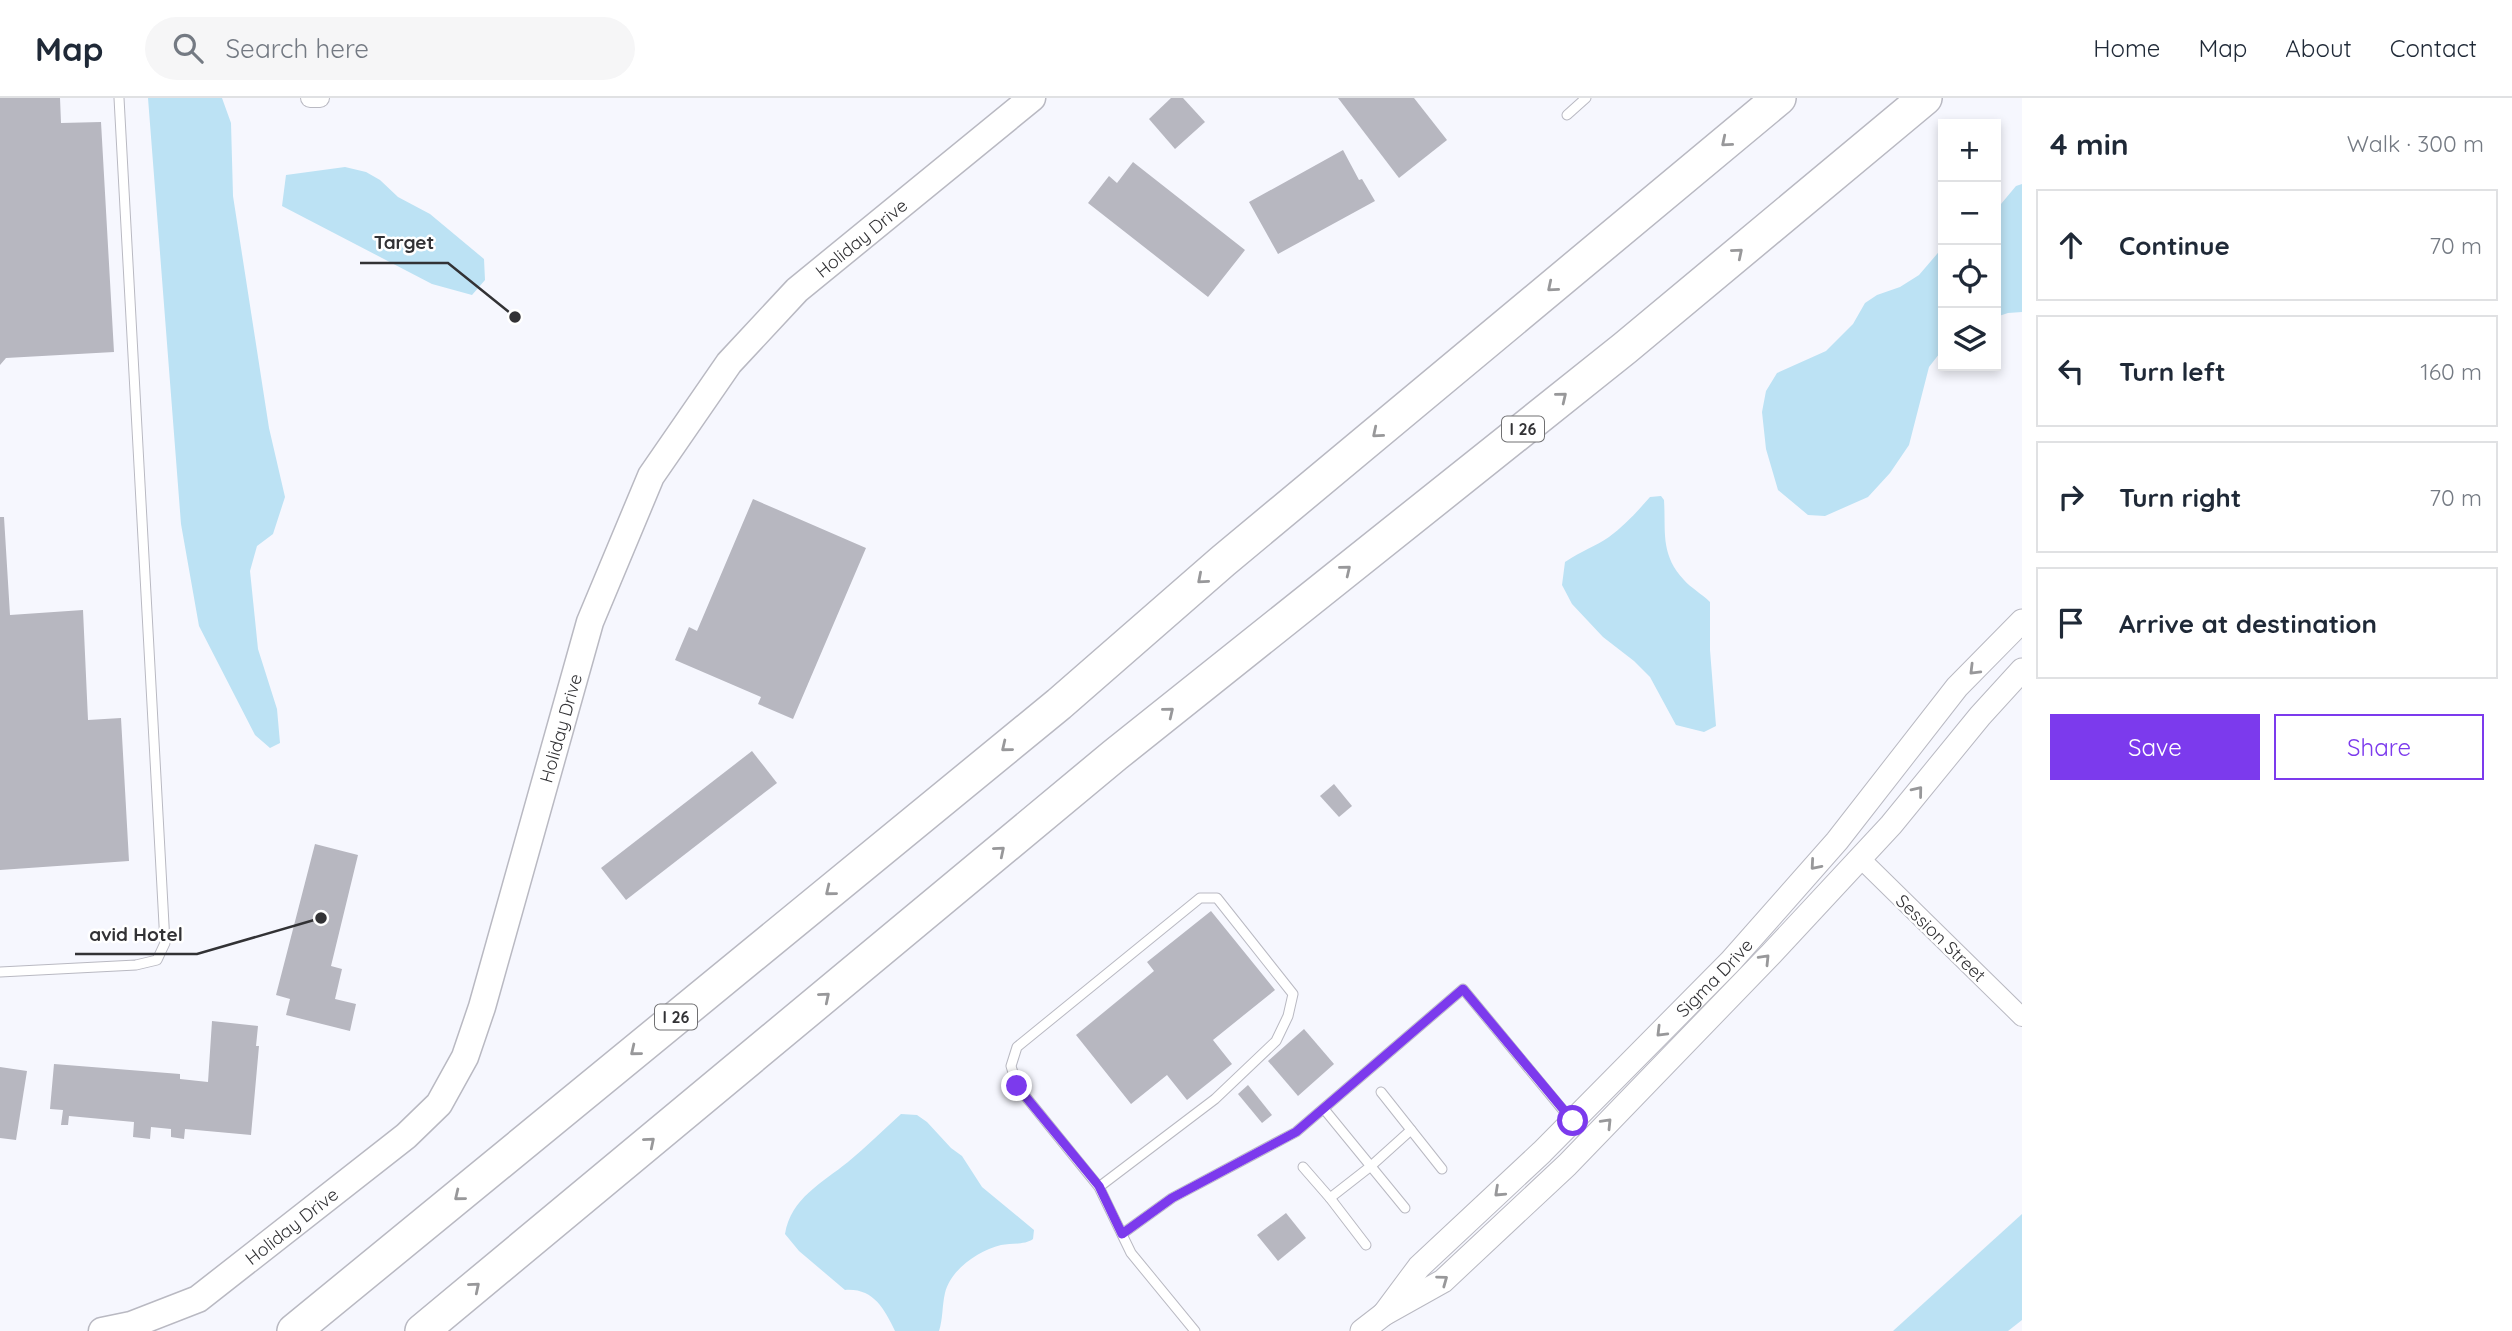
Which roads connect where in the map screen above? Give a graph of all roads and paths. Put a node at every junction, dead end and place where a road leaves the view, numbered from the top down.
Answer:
1 (120, 98) edge
2 (310, 98) edge
3 (320, 98) edge
4 (1032, 98) edge
5 (1586, 98) edge
6 (1779, 98) edge
7 (1925, 98) edge
8 (1567, 115) dead end
9 (2022, 621) edge
10 (2022, 670) edge
11 (1837, 841) junction
12 (1860, 858) junction
13 (0, 972) edge
14 (2022, 1017) edge
15 (1381, 1093) dead end
16 (1324, 1109) junction
17 (1573, 1121) junction
18 (1411, 1130) junction
19 (1371, 1166) junction
20 (1303, 1167) dead end
21 (1442, 1169) dead end
22 (1099, 1186) junction
23 (1330, 1198) junction
24 (1405, 1208) dead end
25 (1122, 1234) junction
26 (1366, 1245) dead end
27 (1384, 1314) junction
28 (102, 1331) edge
29 (294, 1331) edge
30 (422, 1331) edge
31 (1195, 1331) edge
32 (1362, 1331) edge

1 - 13 lane
2 - 3 street
4 - 28 main road, Holiday Drive
5 - 8 lane
6 -> 29 highway, I 26
30 -> 7 highway, I 26
9 -> 11 street, Sigma Drive
12 -> 10 street, Sigma Drive
11 - 12 street
11 -> 17 street, Sigma Drive
12 - 14 street, Session Street
27 -> 12 street, Sigma Drive
15 - 18 lane
16 - 17 lane
16 - 19 lane
16 - 25 lane
17 -> 27 street, Sigma Drive
18 - 19 lane
18 - 21 lane
19 - 23 lane
19 - 24 lane
20 - 23 lane
22 - 22 lane
22 - 25 lane
23 - 26 lane
25 - 31 lane
27 - 32 street, Sigma Drive

